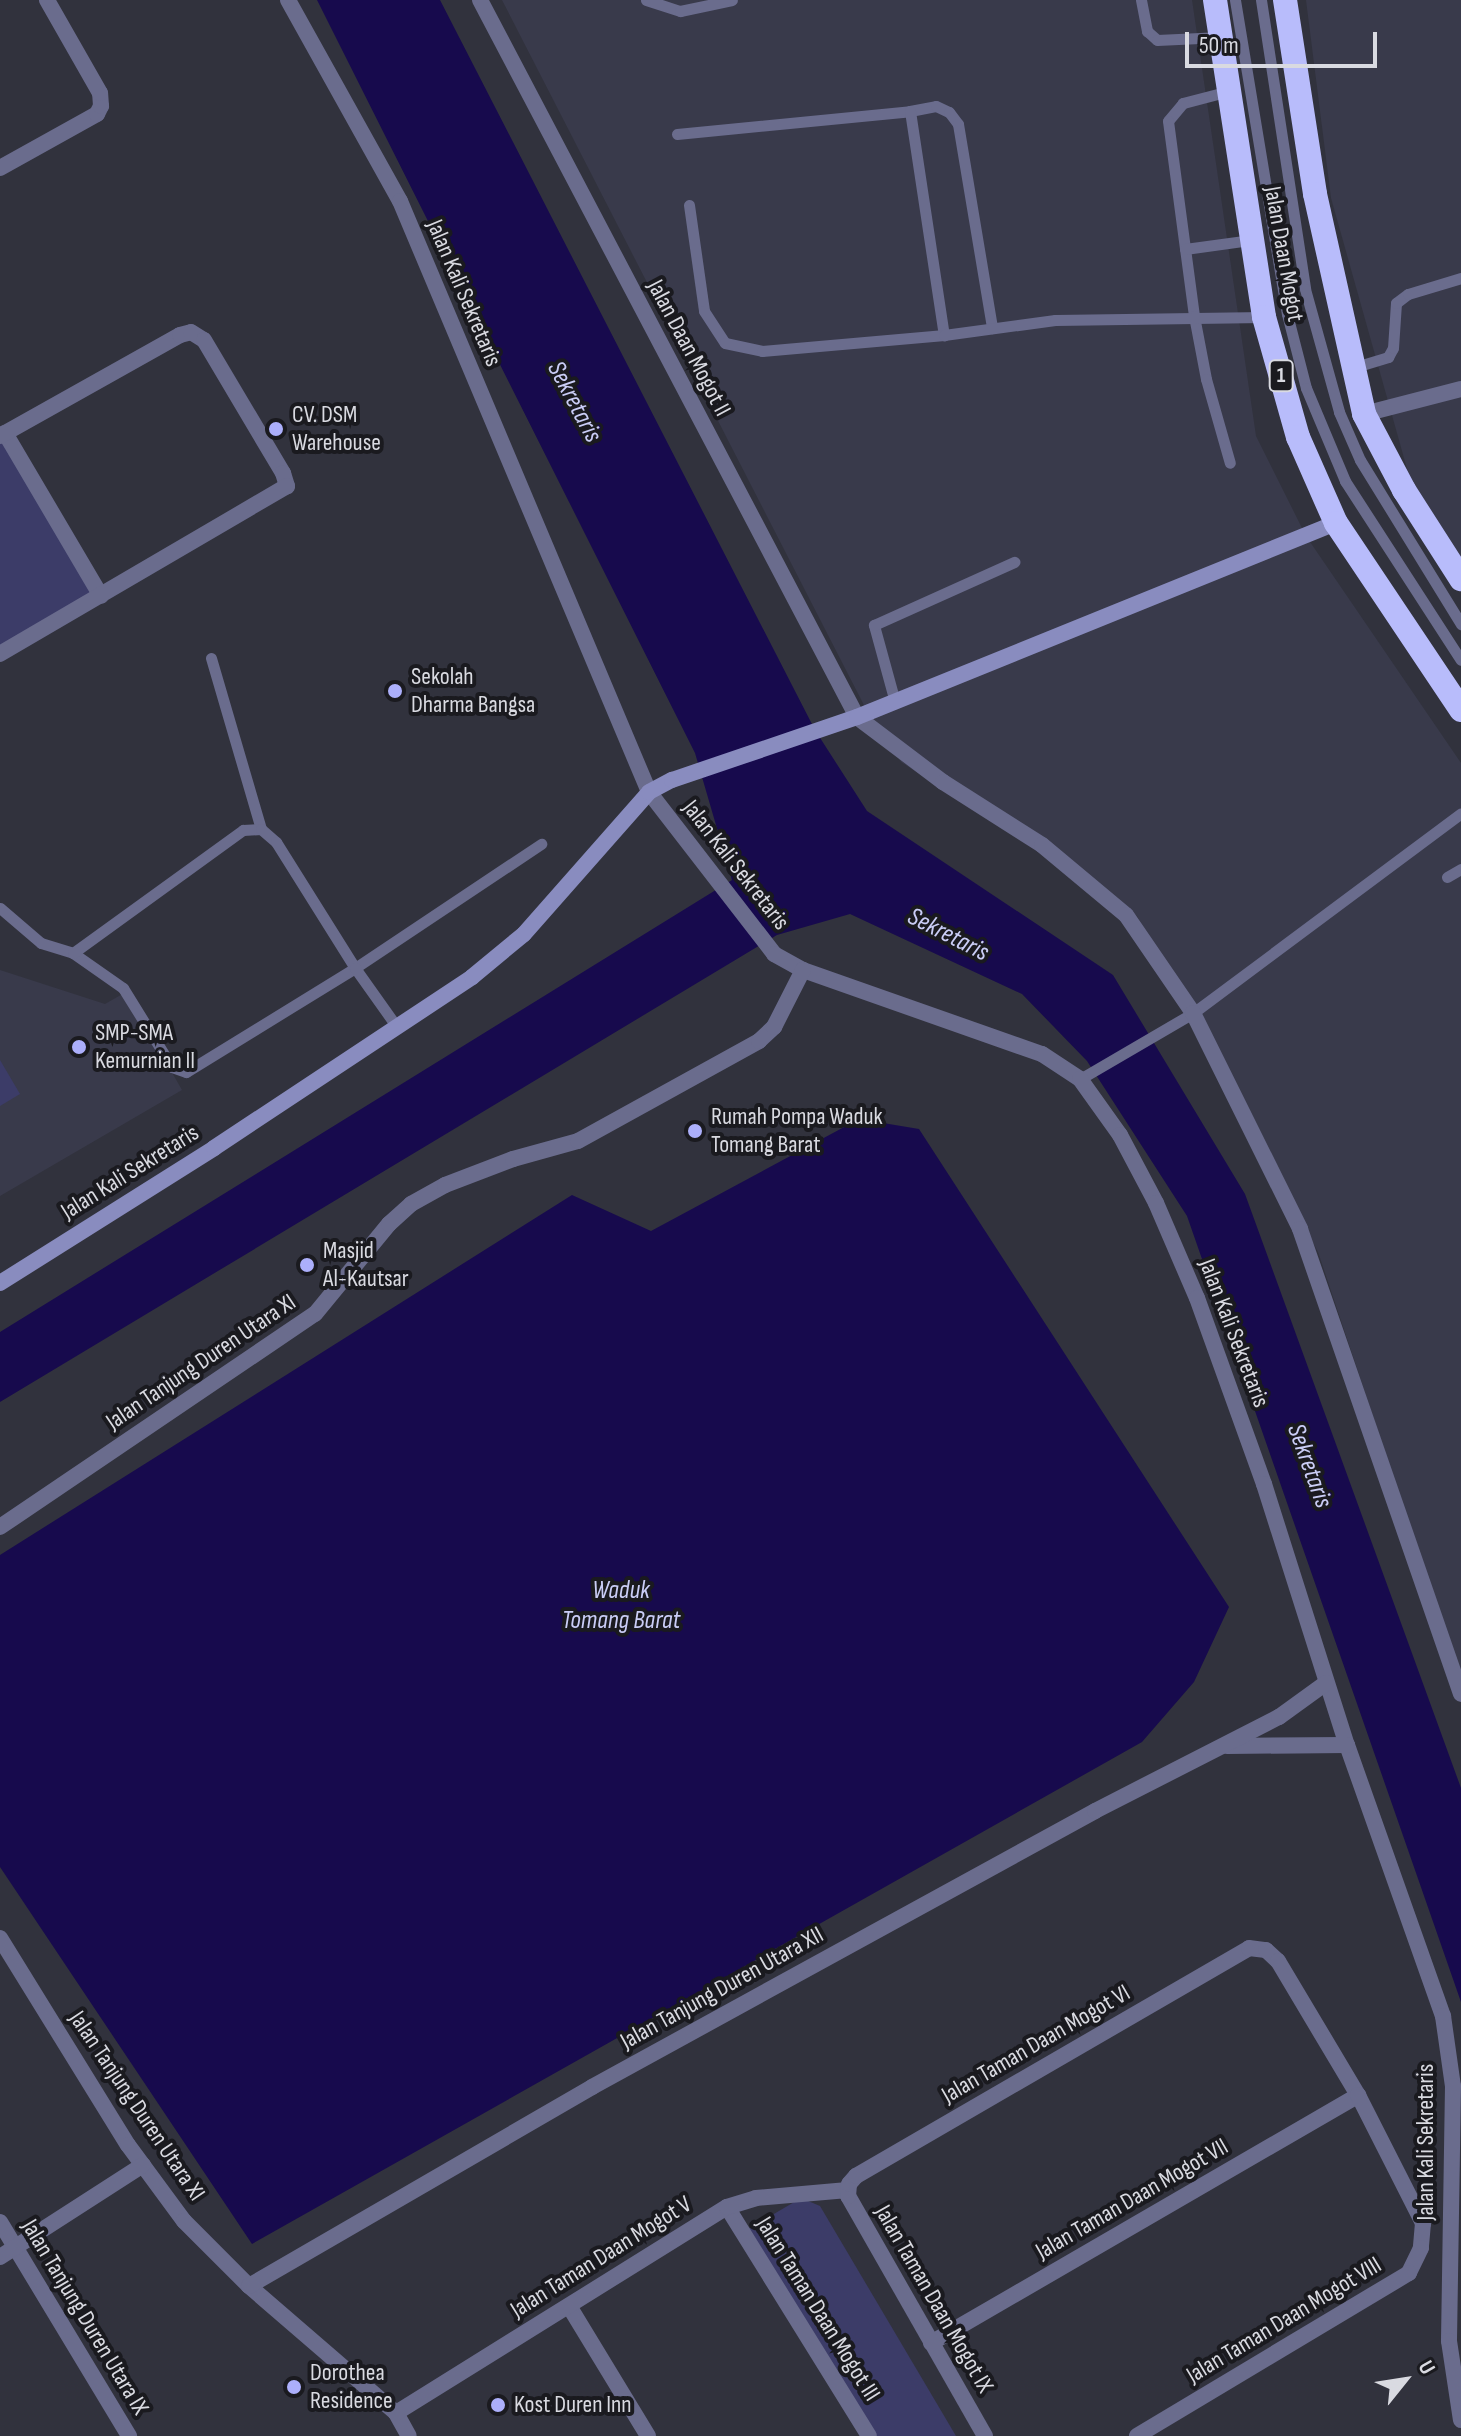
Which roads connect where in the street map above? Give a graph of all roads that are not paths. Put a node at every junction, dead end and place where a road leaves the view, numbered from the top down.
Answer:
1 (47, 0) edge
2 (288, 0) edge
3 (480, 0) edge
4 (646, 0) edge
5 (732, 0) edge
6 (1141, 0) edge
7 (1215, 0) edge
8 (1235, 0) edge
9 (1261, 0) edge
10 (1285, 0) edge
11 (1221, 37) junction
12 (1229, 91) junction
13 (910, 111) junction
14 (677, 134) dead end
15 (0, 168) edge
16 (689, 205) dead end
17 (1251, 240) junction
18 (1185, 249) junction
19 (1461, 278) edge
20 (1194, 316) junction
21 (1264, 317) junction
22 (992, 328) junction
23 (944, 335) junction
24 (1352, 368) junction
25 (1461, 389) edge
26 (1364, 414) junction
27 (3, 434) edge
28 (1230, 463) dead end
29 (1336, 523) junction
30 (1014, 562) dead end
31 (1461, 579) edge
32 (101, 596) junction
33 (1461, 624) edge
34 (0, 654) edge
35 (211, 658) dead end
36 (1461, 660) edge
37 (895, 702) junction
38 (1461, 710) edge
39 (857, 717) junction
40 (649, 792) junction
41 (1461, 813) edge
42 (261, 829) junction
43 (541, 844) dead end
44 (1461, 869) edge
45 (1447, 877) dead end
46 (0, 908) edge
47 (73, 953) junction
48 (355, 968) junction
49 (803, 970) junction
50 (1193, 1013) junction
51 (397, 1027) junction
52 (1082, 1078) junction
53 (0, 1283) edge
54 (0, 1527) edge
55 (1326, 1683) junction
56 (1461, 1694) edge
57 (1347, 1745) junction
58 (1226, 1746) junction
59 (0, 1938) edge
60 (1358, 2095) junction
61 (143, 2165) junction
62 (848, 2187) junction
63 (727, 2207) junction
64 (0, 2222) edge
65 (15, 2247) junction
66 (0, 2257) edge
67 (249, 2286) junction
68 (569, 2306) junction
69 (931, 2343) junction
70 (396, 2413) junction
71 (1461, 2420) edge
72 (129, 2436) edge
73 (409, 2436) edge
74 (648, 2436) edge
75 (869, 2436) edge
76 (985, 2436) edge
77 (1137, 2436) edge

1 - 15 street
2 - 40 street, Jalan Kali Sekretaris
3 - 39 street, Jalan Daan Mogot II
4 - 5 lane
6 - 11 lane
7 - 11 highway, Jalan Daan Mogot / 1
8 - 36 lane
9 - 33 lane
10 - 24 highway, Jalan Daan Mogot
11 - 12 highway, Jalan Daan Mogot / 1
12 - 17 highway, Jalan Daan Mogot / 1
12 - 18 lane
13 - 14 lane
13 - 22 lane
13 - 23 lane
16 - 23 lane
17 - 18 lane
17 - 21 highway, Jalan Daan Mogot / 1
18 - 20 lane
19 - 24 lane
20 - 21 lane
20 - 22 lane
20 - 28 lane
21 - 29 highway, Jalan Daan Mogot / 1
22 - 23 lane
24 - 26 highway, Jalan Daan Mogot
25 - 26 street
26 - 31 highway, Jalan Daan Mogot
27 - 32 street
27 - 32 street
29 - 37 street
29 - 38 highway, Jalan Daan Mogot / 1
30 - 37 lane
32 - 34 street
35 - 42 lane
37 - 39 street
39 - 40 street
39 - 50 street
40 - 49 street, Jalan Kali Sekretaris
40 - 51 street, Jalan Kali Sekretaris
41 - 50 lane
42 - 47 lane
42 - 48 lane
43 - 48 lane
44 - 45 lane
46 - 47 lane
47 - 48 lane
48 - 51 lane
49 - 52 street, Jalan Kali Sekretaris
49 - 54 street, Jalan Tanjung Duren Utara XI
50 - 52 lane
50 - 56 street
51 - 53 street, Jalan Kali Sekretaris
52 - 55 street, Jalan Kali Sekretaris
55 - 57 street, Jalan Kali Sekretaris
55 - 58 street, Jalan Tanjung Duren Utara XII
57 - 58 street, Jalan Tanjung Duren Utara XII
57 - 71 street, Jalan Kali Sekretaris
58 - 67 street, Jalan Tanjung Duren Utara XII
59 - 61 street, Jalan Tanjung Duren Utara XI
60 - 62 street, Jalan Taman Daan Mogot VI
60 - 69 street, Jalan Taman Daan Mogot VII
60 - 77 street, Jalan Taman Daan Mogot VIII
61 - 65 street
61 - 67 street, Jalan Tanjung Duren Utara XI
62 - 63 street, Jalan Taman Daan Mogot V
62 - 69 street, Jalan Taman Daan Mogot IX
63 - 68 street, Jalan Taman Daan Mogot V
63 - 75 street, Jalan Taman Daan Mogot III
64 - 65 street, Jalan Tanjung Duren Utara IX
65 - 66 street
65 - 72 street, Jalan Tanjung Duren Utara IX
67 - 70 street, Jalan Tanjung Duren Utara XI
68 - 70 street, Jalan Taman Daan Mogot V
68 - 74 street
69 - 76 street, Jalan Taman Daan Mogot IX
70 - 73 street, Jalan Tanjung Duren Utara XI

